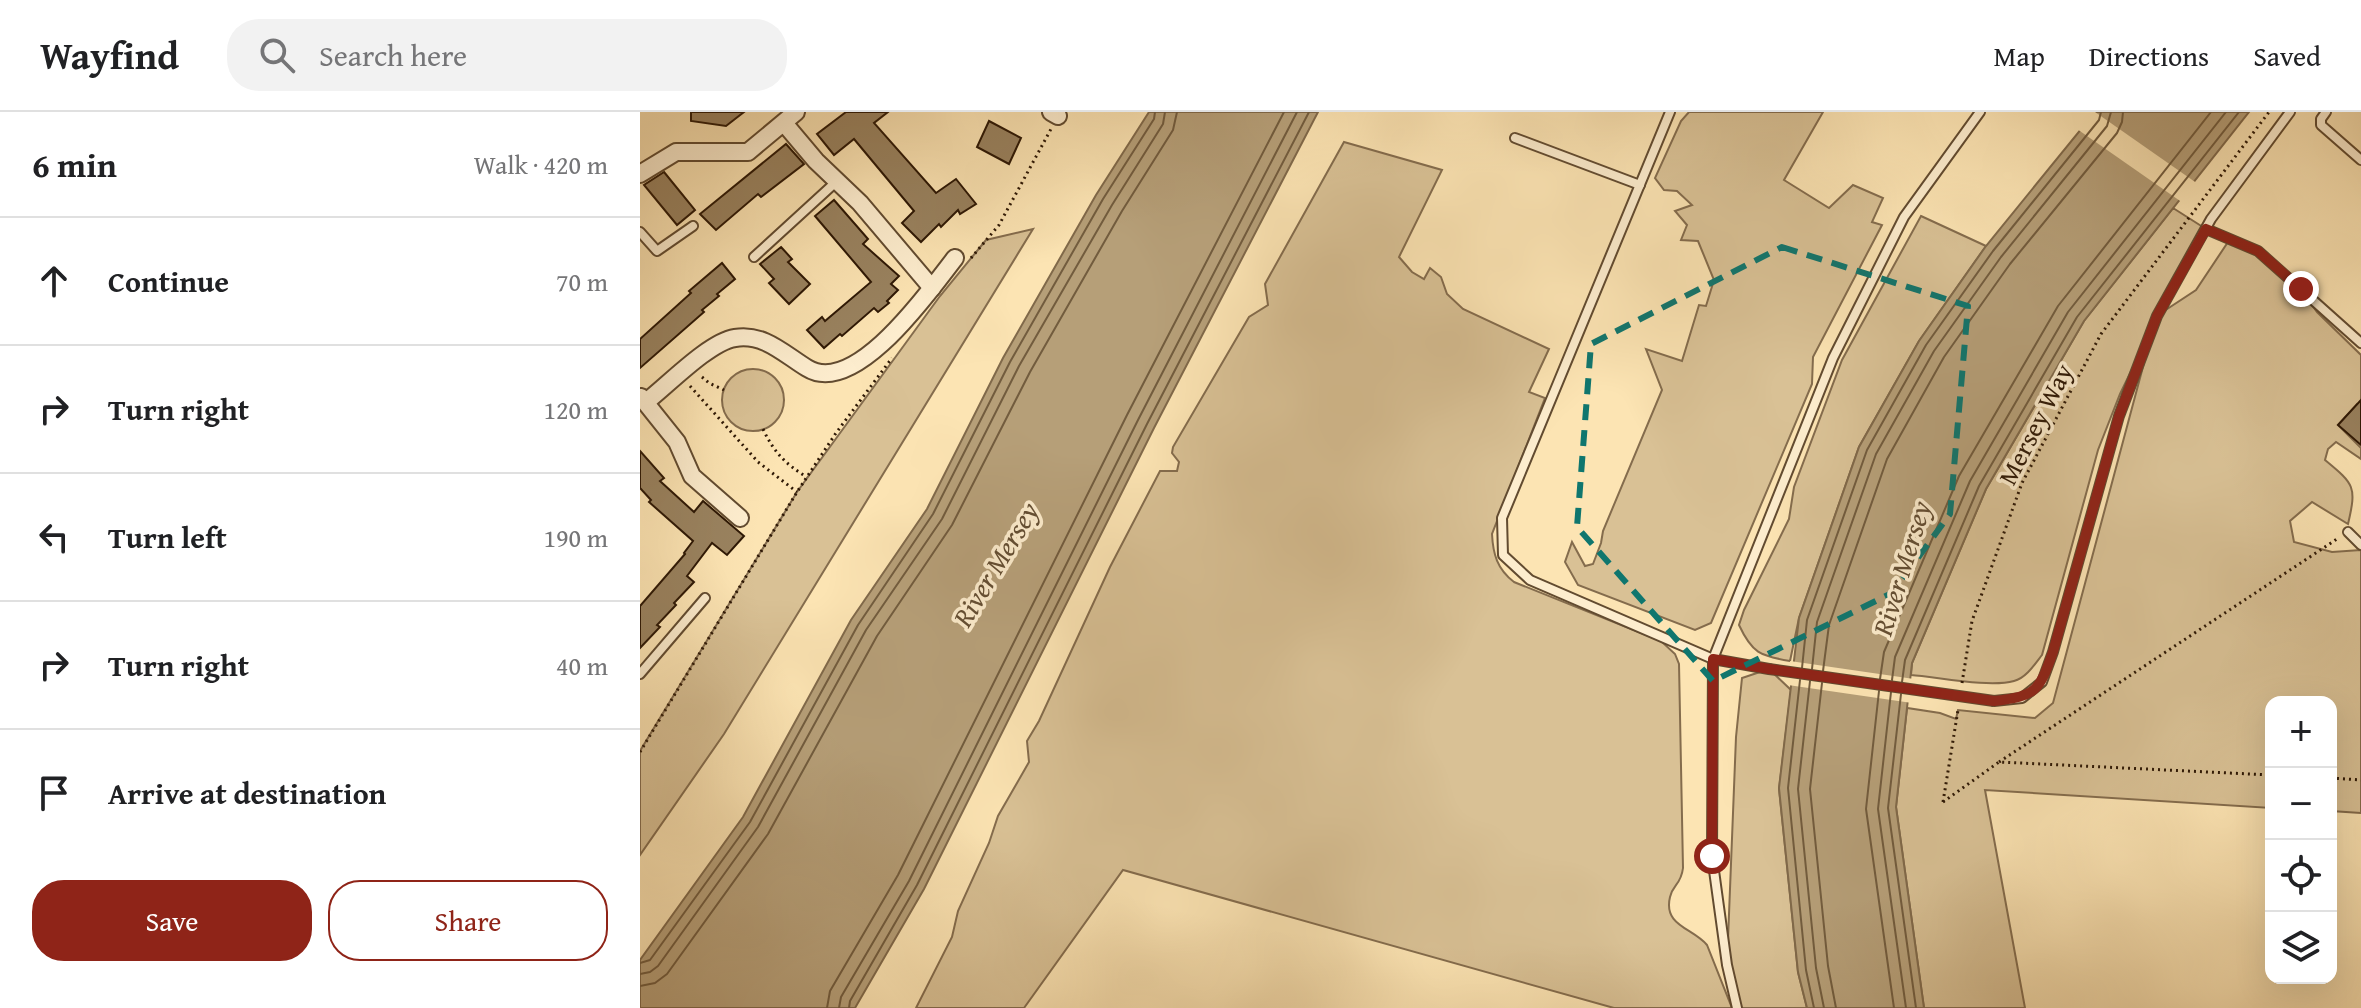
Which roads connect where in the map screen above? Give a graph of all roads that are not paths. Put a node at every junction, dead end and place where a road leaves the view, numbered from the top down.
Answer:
1 (1670, 112) edge
2 (1980, 112) edge
3 (2290, 112) edge
4 (2326, 112) edge
5 (792, 115) edge
6 (1515, 138) dead end
7 (2361, 160) edge
8 (640, 174) edge
9 (837, 181) junction
10 (1640, 185) junction
11 (693, 226) dead end
12 (2206, 229) junction
13 (640, 232) edge
14 (754, 257) dead end
15 (961, 260) road end
16 (932, 288) junction
17 (2361, 343) edge
18 (643, 399) edge
19 (740, 518) dead end
20 (2348, 532) road end
21 (2361, 545) edge
22 (705, 598) dead end
23 (1713, 659) junction
24 (640, 674) edge
25 (1737, 1008) edge

1 - 10 lane
2 - 23 lane
3 - 12 lane
4 - 7 lane
5 - 8 street
5 - 9 street
6 - 10 lane
9 - 14 lane
9 - 16 street
10 - 23 lane
11 - 13 lane
12 - 17 lane
12 - 23 lane, bridge
15 - 16 street
16 - 18 street
18 - 19 street
20 - 21 lane
22 - 24 lane
23 - 25 lane

